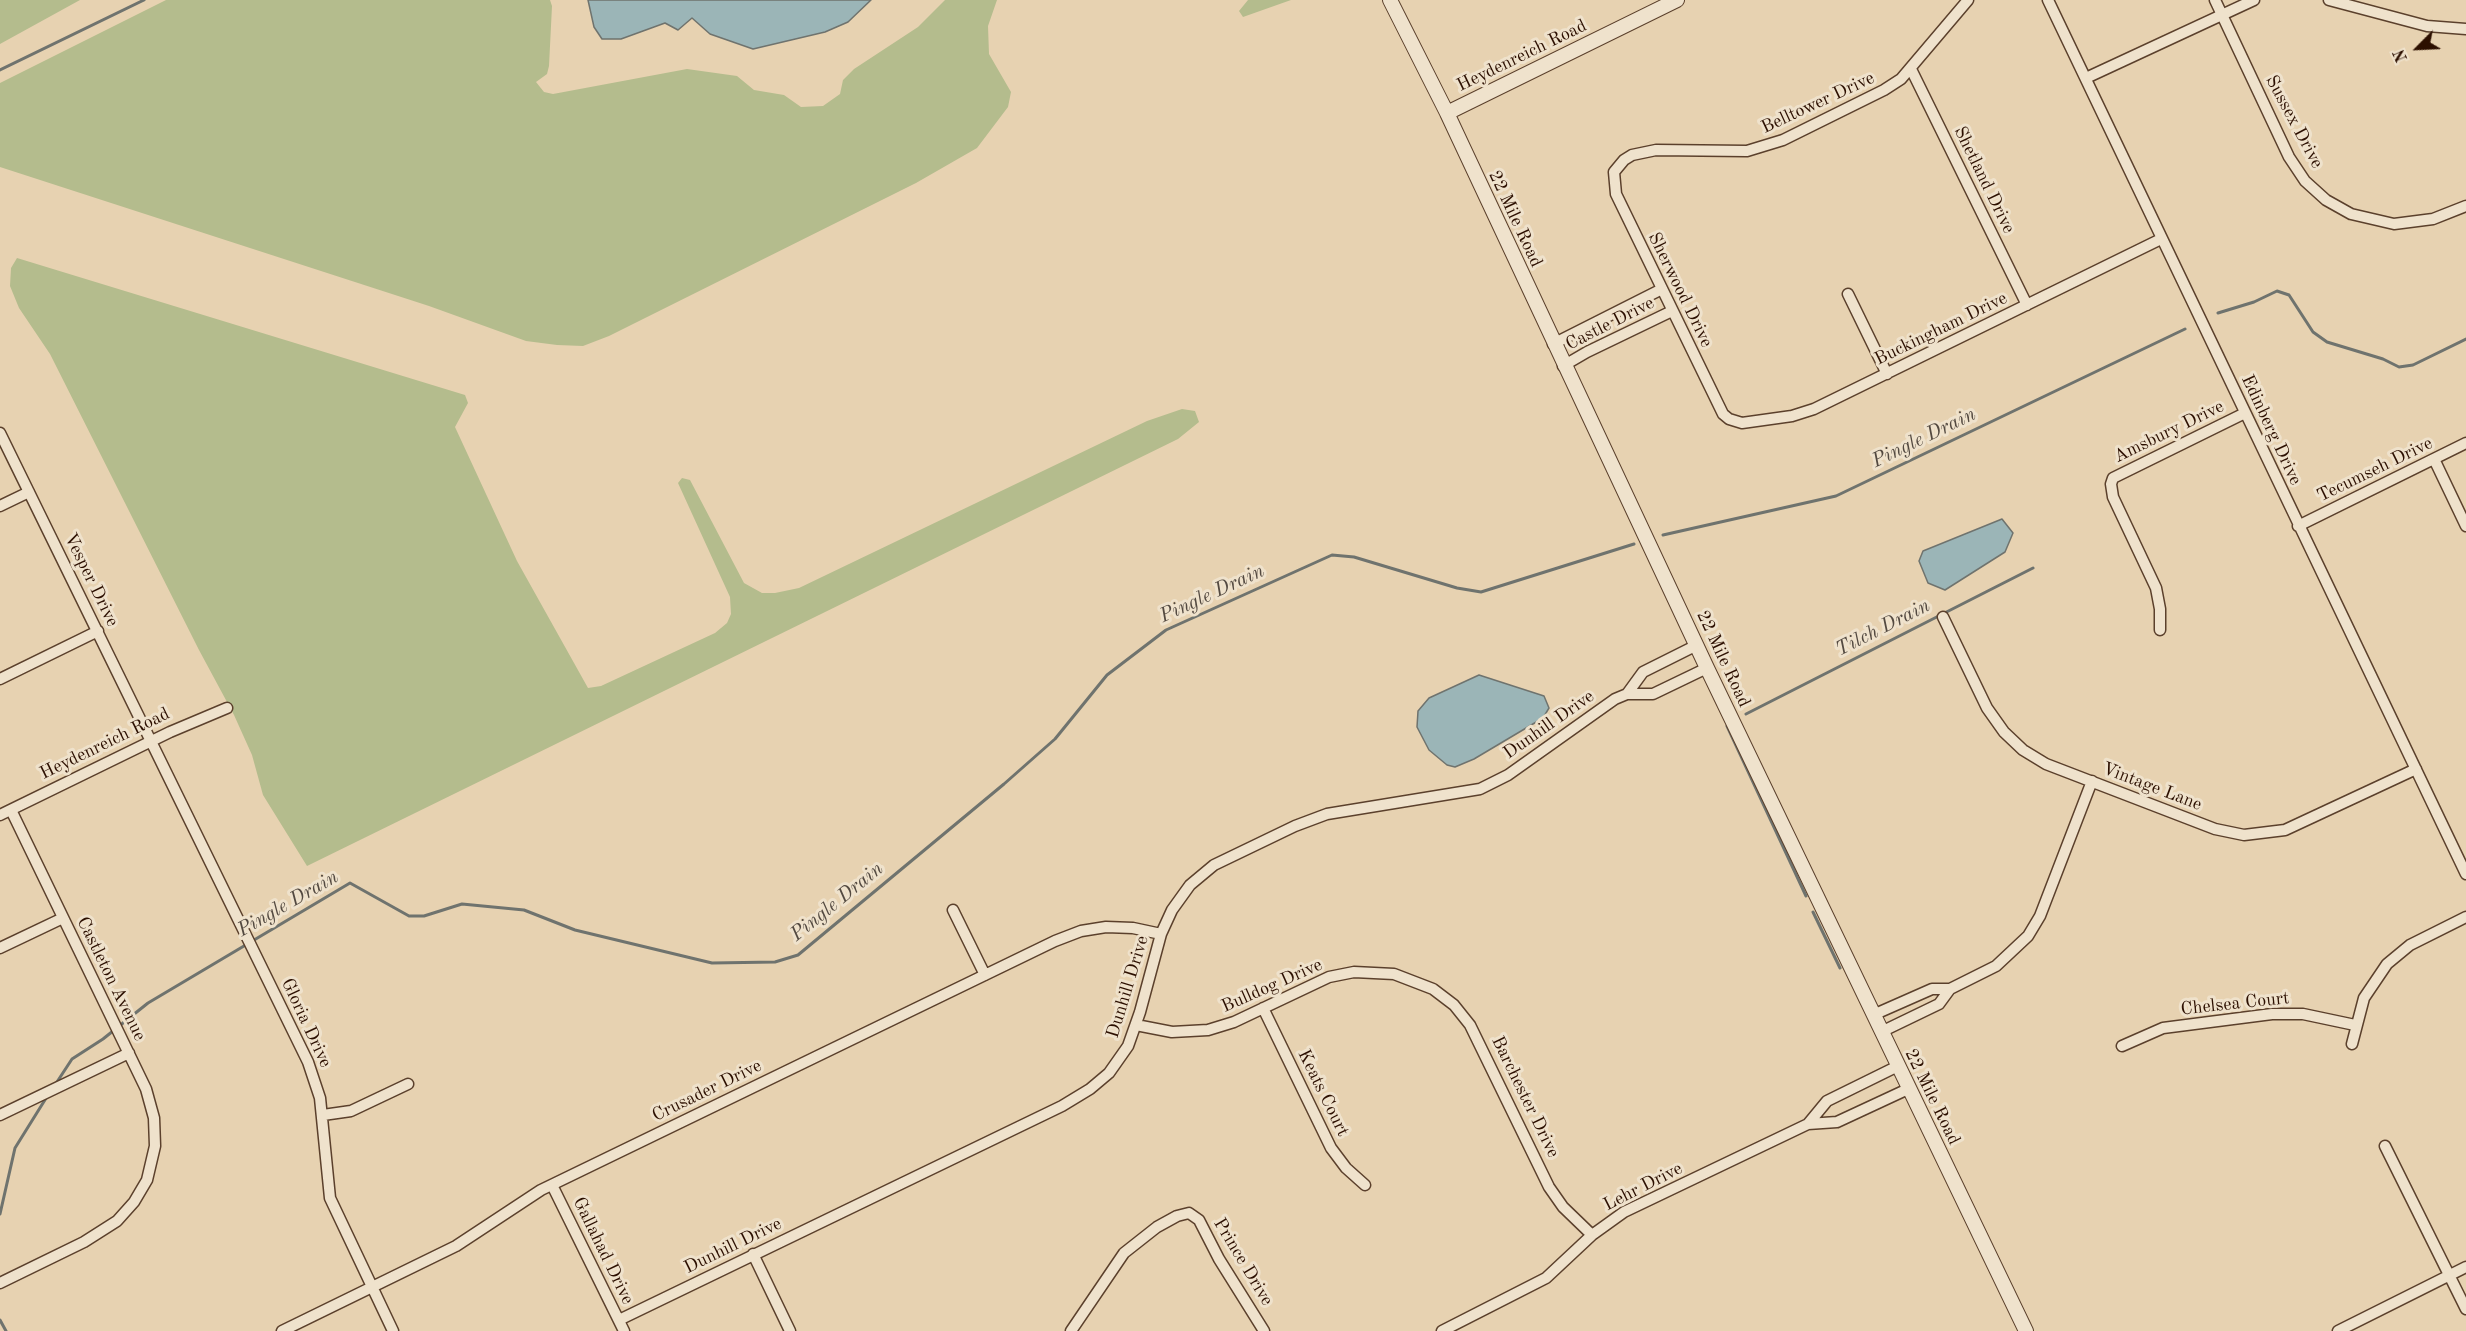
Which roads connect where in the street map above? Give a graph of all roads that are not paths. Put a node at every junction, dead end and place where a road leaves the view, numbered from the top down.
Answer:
1 (1390, 0) edge
2 (1677, 0) edge
3 (1968, 0) edge
4 (2048, 0) edge
5 (2215, 0) edge
6 (2254, 0) edge
7 (2329, 0) edge
8 (2221, 13) junction
9 (2466, 29) edge
10 (1911, 69) junction
11 (2086, 78) junction
12 (1447, 113) junction
13 (1614, 172) joint
14 (2466, 206) edge
15 (2161, 238) junction
16 (1662, 289) junction
17 (1848, 294) dead end
18 (2027, 305) junction
19 (1672, 311) junction
20 (1553, 344) junction
21 (1563, 366) junction
22 (1887, 374) junction
23 (2245, 413) junction
24 (1729, 419) joint
25 (0, 433) edge
26 (2466, 443) edge
27 (2434, 459) junction
28 (29, 492) junction
29 (0, 506) edge
30 (2298, 526) junction
31 (2466, 526) edge
32 (1943, 617) dead end
33 (2160, 630) dead end
34 (98, 631) junction
35 (1697, 645) junction
36 (1707, 668) junction
37 (0, 679) edge
38 (1627, 694) junction
39 (227, 708) dead end
40 (152, 741) junction
41 (2416, 769) junction
42 (2092, 781) junction
43 (11, 810) junction
44 (0, 815) edge
45 (2466, 874) edge
46 (953, 910) dead end
47 (2466, 917) edge
48 (63, 918) junction
49 (1161, 934) junction
50 (0, 948) edge
51 (985, 975) junction
52 (1419, 983) joint
53 (1950, 989) junction
54 (1263, 1008) junction
55 (1873, 1015) junction
56 (1136, 1025) junction
57 (2355, 1025) junction
58 (1881, 1032) junction
59 (2352, 1044) dead end
60 (2122, 1046) dead end
61 (129, 1053) junction
62 (1898, 1066) junction
63 (408, 1084) dead end
64 (1908, 1089) junction
65 (0, 1115) edge
66 (323, 1115) junction
67 (1808, 1124) junction
68 (2385, 1146) dead end
69 (552, 1185) junction
70 (1365, 1185) dead end
71 (1592, 1235) junction
72 (753, 1254) junction
73 (2466, 1267) edge
74 (2450, 1275) junction
75 (0, 1282) edge
76 (372, 1288) junction
77 (2466, 1309) edge
78 (619, 1320) junction
79 (282, 1331) edge
80 (393, 1331) edge
81 (624, 1331) edge
82 (790, 1331) edge
83 (1071, 1331) edge
84 (1264, 1331) edge
85 (1442, 1331) edge
86 (2026, 1331) edge
87 (2338, 1331) edge

1 - 12 street, 22 Mile Road
2 - 12 street, Heydenreich Road
3 - 10 street, Belltower Drive
4 - 11 street, Edinberg Drive
5 - 8 street, Sussex Drive
6 - 8 street
7 - 9 street
8 - 11 street
8 - 14 street, Sussex Drive
10 - 13 street, Belltower Drive
10 - 18 street, Shetland Drive
11 - 15 street, Edinberg Drive
12 - 20 street, 22 Mile Road
13 - 16 street, Sherwood Drive
15 - 18 street, Buckingham Drive
15 - 23 street, Edinberg Drive
16 - 19 street, Sherwood Drive
16 - 20 street, Castle Drive
17 - 22 street
18 - 22 street, Buckingham Drive
19 - 21 street, Castle Drive
19 - 24 street, Sherwood Drive
20 - 21 street, 22 Mile Road
21 - 35 street, 22 Mile Road
22 - 24 street, Buckingham Drive
23 - 30 street, Edinberg Drive
23 - 33 street, Amsbury Drive
25 - 28 street, Vesper Drive
26 - 27 street, Tecumseh Drive
27 - 30 street, Tecumseh Drive
27 - 31 street
28 - 29 street
28 - 34 street, Vesper Drive
30 - 41 street, Edinberg Drive
32 - 42 street, Vintage Lane
34 - 37 street
34 - 40 street, Vesper Drive
35 - 36 street, 22 Mile Road
35 - 38 street, Dunhill Drive
36 - 38 street, Dunhill Drive
36 - 55 street, 22 Mile Road
38 - 49 street, Dunhill Drive
39 - 40 street, Heydenreich Road
40 - 43 street, Heydenreich Road
40 - 66 street, Gloria Drive
41 - 42 street, Vintage Lane
41 - 45 street, Edinberg Drive
42 - 53 street
43 - 44 street, Heydenreich Road
43 - 48 street, Castleton Avenue
46 - 51 street
47 - 57 street
48 - 50 street
48 - 61 street, Castleton Avenue
49 - 51 street, Crusader Drive
49 - 56 street, Dunhill Drive
51 - 69 street, Crusader Drive
52 - 54 street, Bulldog Drive
52 - 71 street, Barchester Drive
53 - 55 street
53 - 58 street
54 - 56 street, Bulldog Drive
54 - 70 street, Keats Court
55 - 58 street, 22 Mile Road
56 - 72 street, Dunhill Drive
57 - 59 street
57 - 60 street, Chelsea Court
58 - 62 street, 22 Mile Road
61 - 65 street
61 - 75 street, Castleton Avenue
62 - 64 street, 22 Mile Road
62 - 67 street, Lehr Drive
63 - 66 street
64 - 67 street, Lehr Drive
64 - 86 street, 22 Mile Road
66 - 76 street, Gloria Drive
67 - 71 street, Lehr Drive
68 - 74 street
69 - 76 street, Crusader Drive
69 - 78 street, Gallahad Drive
71 - 85 street, Lehr Drive
72 - 78 street, Dunhill Drive
72 - 82 street
73 - 74 street
74 - 77 street
74 - 87 street
76 - 79 street, Crusader Drive
76 - 80 street, Gloria Drive
78 - 81 street, Gallahad Drive
83 - 84 street, Prince Drive

